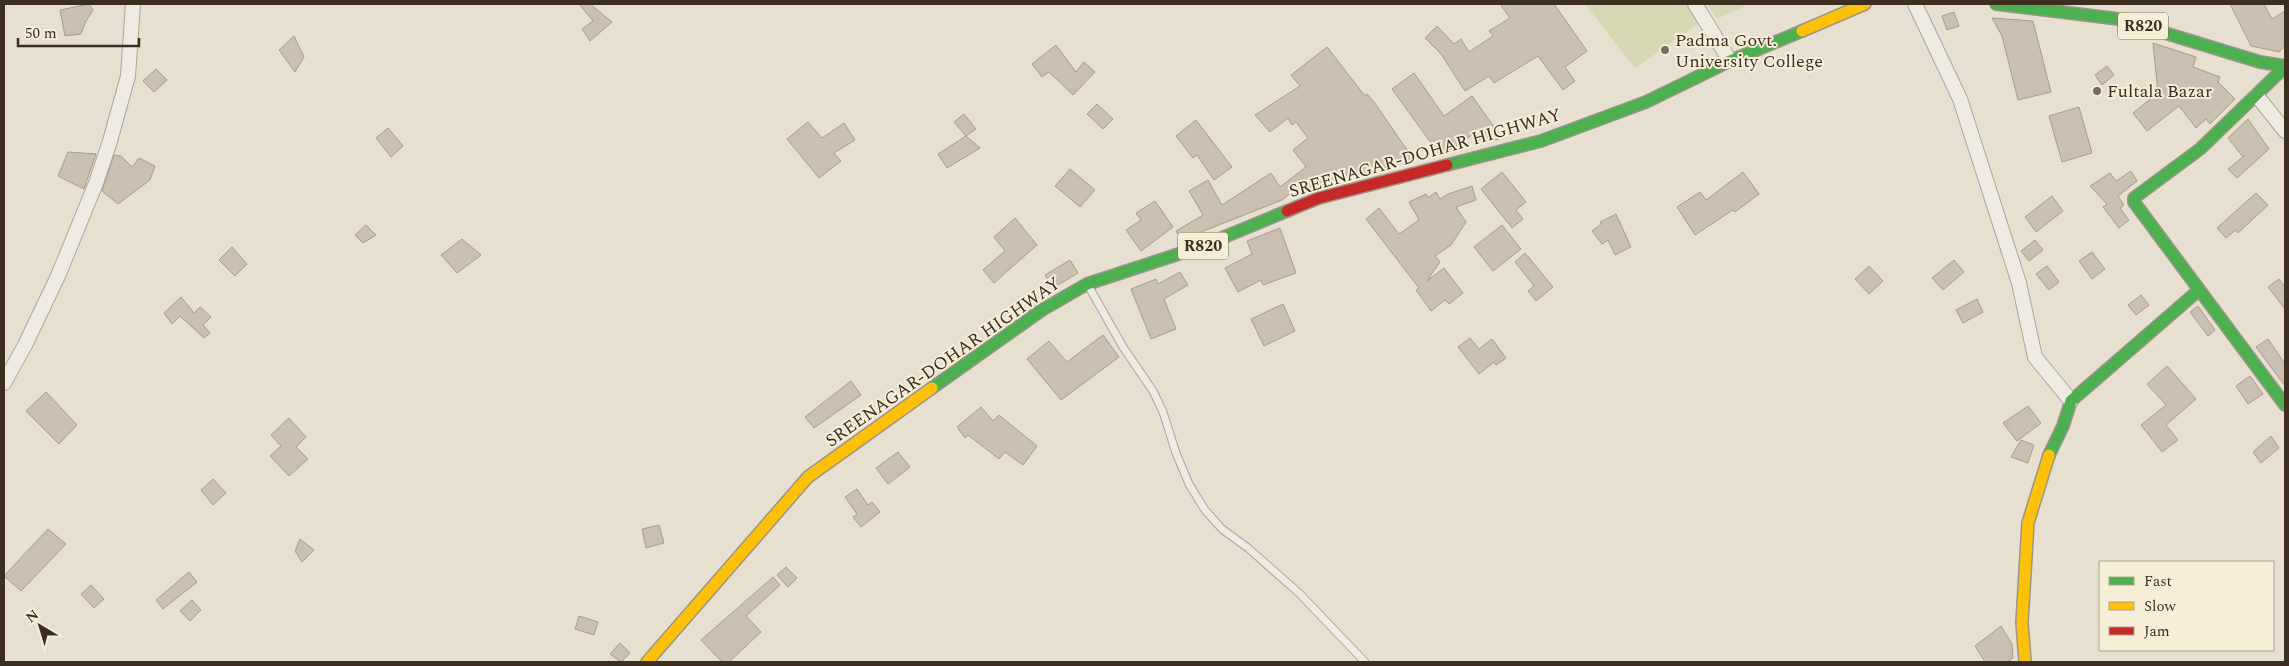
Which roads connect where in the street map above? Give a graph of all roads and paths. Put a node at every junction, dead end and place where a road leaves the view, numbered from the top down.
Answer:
1 (133, 4) edge
2 (1695, 4) edge
3 (1865, 4) edge
4 (1915, 4) edge
5 (1996, 4) edge
6 (1730, 61) junction
7 (2285, 66) edge
8 (2257, 96) junction
9 (2285, 130) edge
10 (1087, 284) junction
11 (2199, 290) junction
12 (4, 383) edge
13 (2071, 401) junction
14 (2285, 405) edge
15 (647, 662) edge
16 (1365, 662) edge
17 (2026, 662) edge

1 - 12 street
2 - 6 street
3 - 6 main road, SREENAGAR-DOHAR HIGHWAY / R820
4 - 13 street
5 - 7 main road, R820
6 - 10 main road, SREENAGAR-DOHAR HIGHWAY / R820
7 - 8 main road
8 - 9 street
8 - 11 main road
10 - 15 main road, SREENAGAR-DOHAR HIGHWAY / R820
10 - 16 lane
11 - 13 main road
11 - 14 main road
13 - 17 main road

